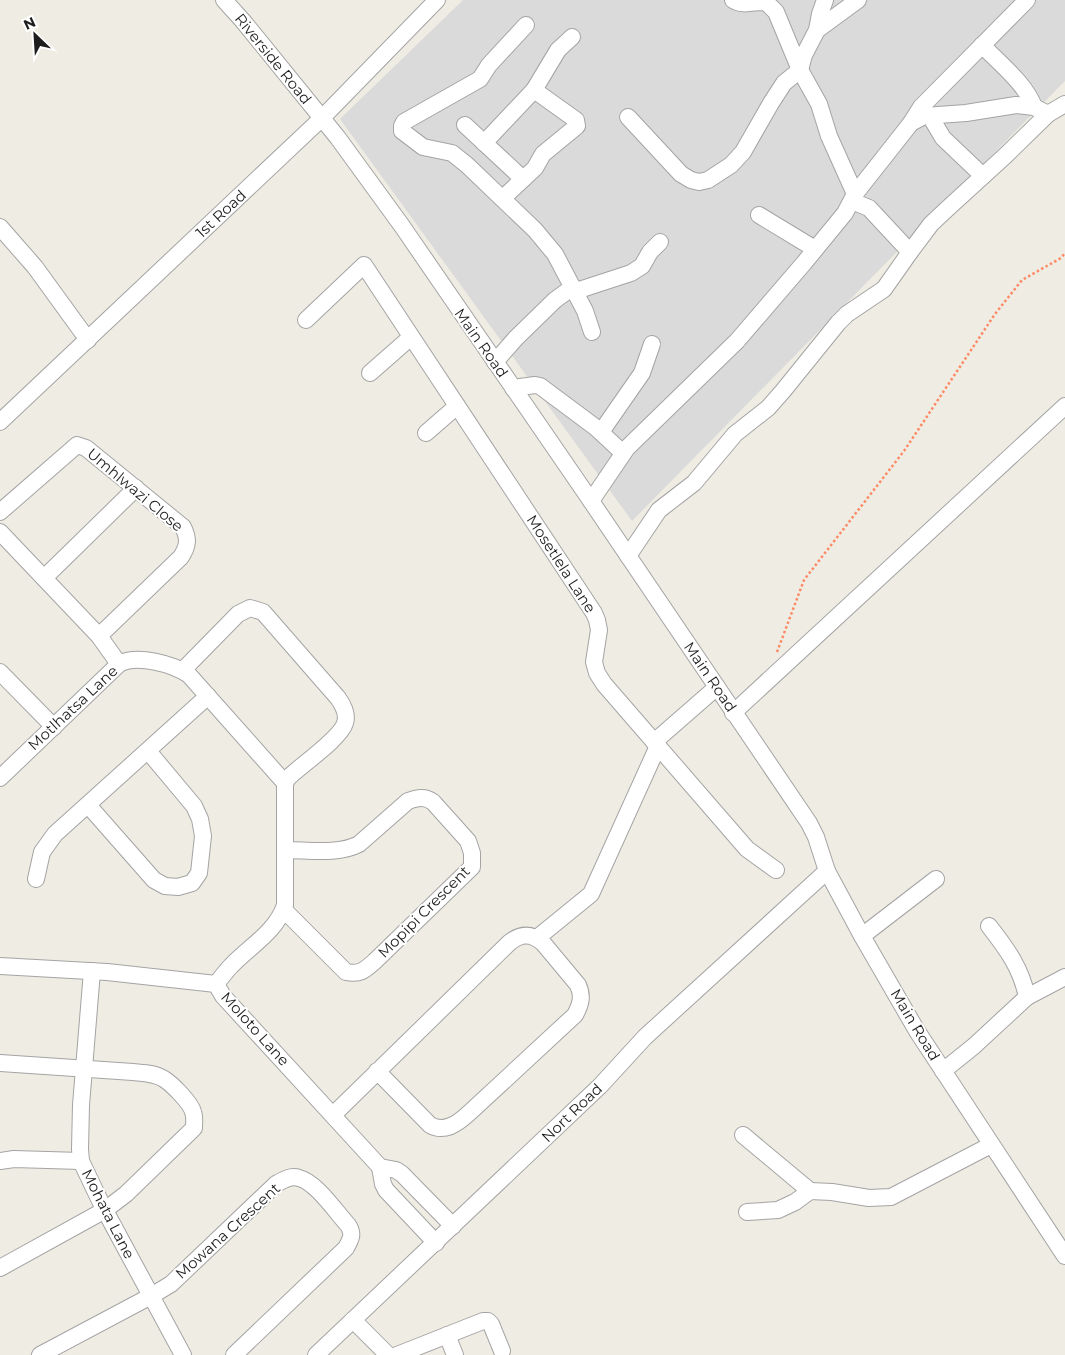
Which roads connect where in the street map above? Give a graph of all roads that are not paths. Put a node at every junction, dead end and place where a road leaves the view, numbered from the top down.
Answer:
1 (224, 0) edge
2 (437, 0) edge
3 (732, 0) edge
4 (825, 0) edge
5 (1027, 0) edge
6 (856, 1) edge
7 (526, 25) dead end
8 (817, 30) junction
9 (572, 38) dead end
10 (982, 45) junction
11 (800, 70) junction
12 (534, 90) junction
13 (1065, 104) edge
14 (1041, 110) junction
15 (930, 116) junction
16 (628, 117) dead end
17 (322, 119) junction
18 (911, 122) junction
19 (465, 125) dead end
20 (484, 143) junction
21 (983, 176) junction
22 (523, 179) junction
23 (503, 198) junction
24 (853, 198) junction
25 (759, 215) dead end
26 (0, 226) edge
27 (660, 242) dead end
28 (815, 249) junction
29 (910, 252) junction
30 (574, 290) junction
31 (306, 320) dead end
32 (592, 332) dead end
33 (411, 337) junction
34 (88, 340) junction
35 (652, 344) dead end
36 (495, 362) junction
37 (370, 373) dead end
38 (513, 388) junction
39 (457, 406) junction
40 (1065, 406) edge
41 (0, 422) edge
42 (601, 432) junction
43 (426, 433) dead end
44 (623, 453) junction
45 (136, 488) junction
46 (591, 501) junction
47 (0, 512) edge
48 (0, 532) edge
49 (628, 556) junction
50 (44, 578) junction
51 (99, 636) junction
52 (119, 664) junction
53 (183, 670) junction
54 (0, 672) edge
55 (717, 687) junction
56 (208, 696) junction
57 (733, 713) junction
58 (54, 727) junction
59 (656, 744) junction
60 (148, 751) junction
61 (0, 778) edge
62 (285, 783) junction
63 (88, 804) junction
64 (285, 850) junction
65 (776, 870) dead end
66 (827, 871) junction
67 (36, 879) dead end
68 (936, 879) dead end
69 (284, 910) junction
70 (989, 926) dead end
71 (862, 936) junction
72 (536, 938) junction
73 (0, 966) edge
74 (92, 971) junction
75 (1065, 977) edge
76 (216, 984) junction
77 (1027, 997) junction
78 (0, 1063) edge
79 (84, 1069) junction
80 (378, 1071) junction
81 (943, 1071) junction
82 (332, 1115) junction
83 (743, 1135) dead end
84 (991, 1145) junction
85 (0, 1161) edge
86 (81, 1161) junction
87 (380, 1167) junction
88 (810, 1191) junction
89 (426, 1197) junction
90 (105, 1210) junction
91 (747, 1212) dead end
92 (407, 1214) junction
93 (453, 1226) junction
94 (436, 1243) junction
95 (1065, 1256) edge
96 (0, 1268) edge
97 (151, 1296) junction
98 (353, 1320) junction
99 (447, 1335) junction
100 (68, 1348) edge
101 (502, 1351) dead end
102 (40, 1355) edge
103 (183, 1355) edge
104 (234, 1355) edge
105 (316, 1355) edge
106 (388, 1355) edge
107 (396, 1355) edge
108 (455, 1355) edge

1 - 17 street, Riverside Road
2 - 17 street, 1st Road
3 - 11 street
4 - 8 street
5 - 10 street
6 - 8 street
7 - 23 street
8 - 11 street
9 - 12 street
10 - 14 street
10 - 18 street
11 - 16 street
11 - 24 street
12 - 20 street
12 - 22 street
13 - 14 street
14 - 15 street
14 - 21 street
15 - 18 street
15 - 21 street
17 - 34 street, 1st Road
17 - 36 street, Main Road
18 - 24 street
19 - 20 street
20 - 22 street
21 - 29 street
22 - 23 street
23 - 30 street
24 - 28 street
24 - 29 street
25 - 28 street
26 - 34 street
27 - 30 street
28 - 44 street
29 - 49 street
30 - 32 street
30 - 36 street
31 - 33 street, Mosetlela Lane
33 - 37 street
33 - 39 street, Mosetlela Lane
34 - 41 street, 1st Road
35 - 42 street
36 - 38 street, Main Road
38 - 42 street
38 - 46 street, Main Road
39 - 43 street
39 - 59 street, Mosetlela Lane
40 - 57 street
42 - 44 street
44 - 46 street
45 - 47 street, Umhlwazi Close
45 - 50 street
45 - 51 street, Umhlwazi Close
46 - 49 street, Main Road
48 - 50 street
49 - 55 street, Main Road
50 - 51 street
51 - 52 street
52 - 53 street, Motlhatsa Lane
52 - 58 street, Motlhatsa Lane
53 - 56 street, Motlhatsa Lane
53 - 62 street
54 - 58 street
55 - 57 street, Main Road
55 - 59 street
56 - 60 street
56 - 62 street, Motlhatsa Lane
57 - 66 street, Main Road
58 - 61 street, Motlhatsa Lane
59 - 65 street, Mosetlela Lane
59 - 72 street
60 - 63 street
60 - 63 street
62 - 64 street
63 - 67 street
64 - 69 street
64 - 69 street, Mopipi Crescent
66 - 71 street, Main Road
66 - 93 street, Nort Road
68 - 71 street
69 - 76 street
70 - 77 street
71 - 81 street, Main Road
72 - 80 street
72 - 80 street
73 - 74 street, Moloto Lane
74 - 76 street, Moloto Lane
74 - 79 street, Mohata Lane
75 - 77 street
76 - 82 street, Moloto Lane
77 - 81 street
78 - 79 street
79 - 86 street, Mohata Lane
79 - 90 street
80 - 82 street
81 - 84 street, Main Road
82 - 87 street, Moloto Lane
83 - 88 street
84 - 88 street
84 - 95 street, Main Road
85 - 86 street
86 - 90 street, Mohata Lane
87 - 89 street
87 - 92 street
88 - 91 street
89 - 92 street
89 - 93 street
90 - 96 street
90 - 97 street, Mohata Lane
92 - 94 street
93 - 94 street, Nort Road
94 - 98 street, Nort Road
97 - 100 street
97 - 103 street, Mohata Lane
97 - 104 street, Mowana Crescent
98 - 105 street, Nort Road
98 - 106 street
99 - 101 street
99 - 107 street
99 - 108 street
100 - 102 street

